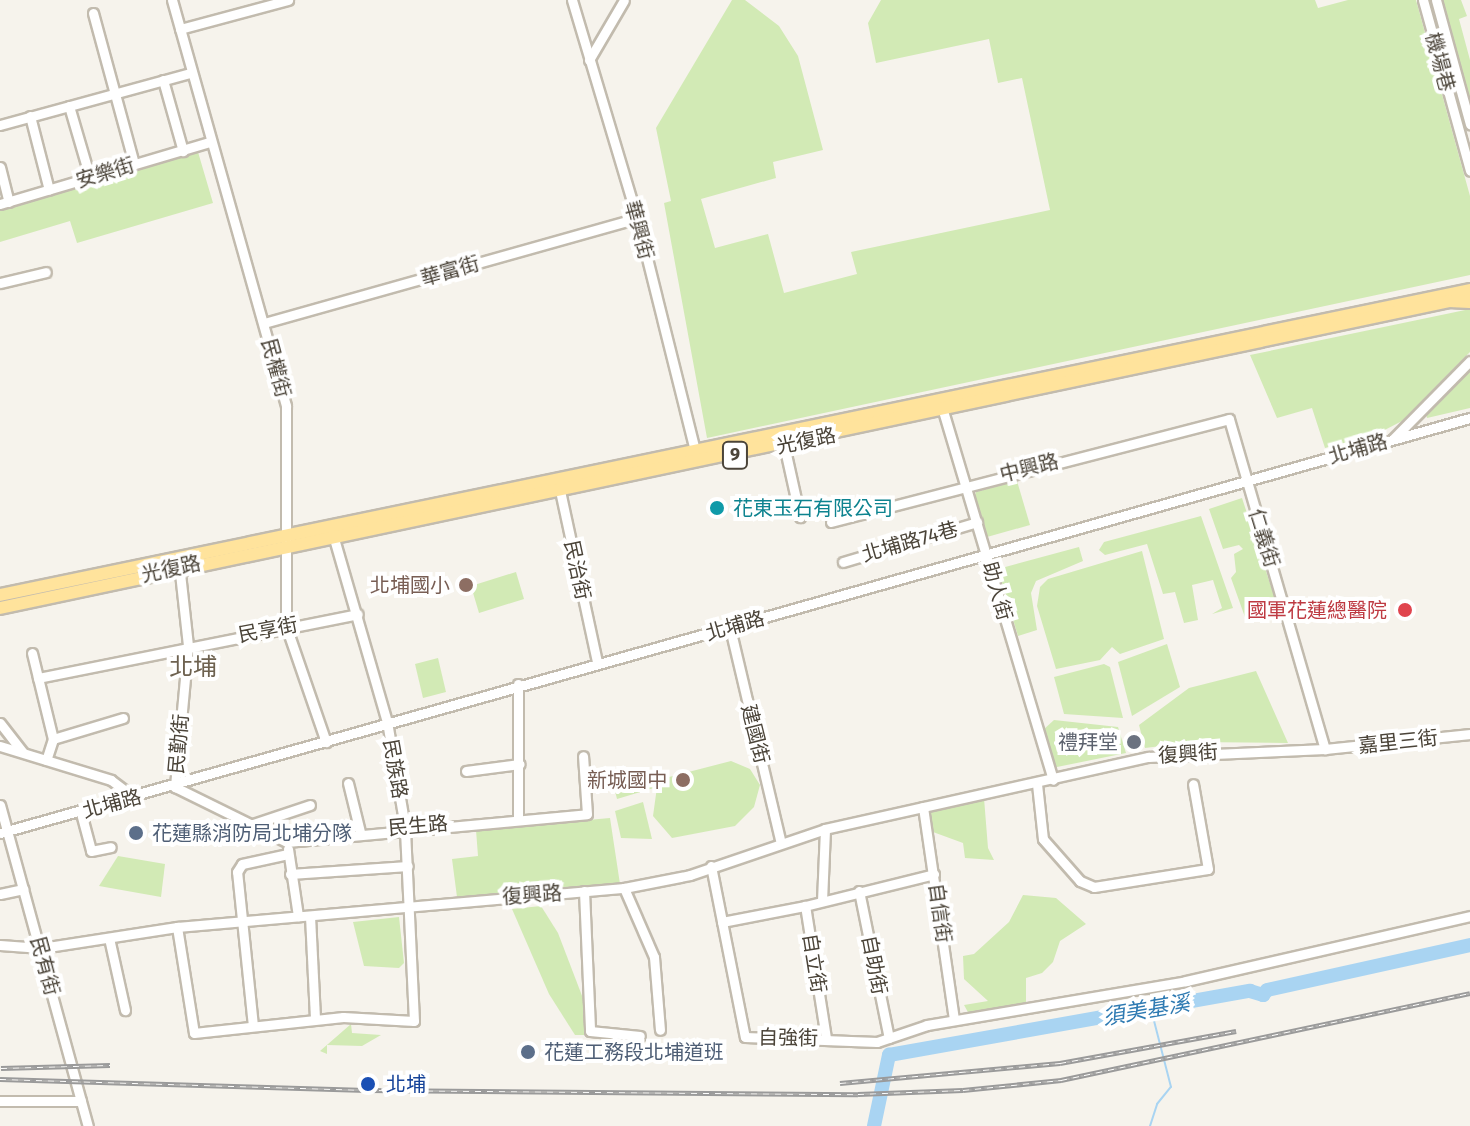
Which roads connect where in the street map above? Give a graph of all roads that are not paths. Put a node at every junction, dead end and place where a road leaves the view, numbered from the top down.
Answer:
1 (172, 0) edge
2 (288, 0) edge
3 (572, 0) edge
4 (624, 0) edge
5 (1423, 0) edge
6 (1436, 0) edge
7 (93, 13) dead end
8 (180, 29) junction
9 (589, 60) junction
10 (190, 73) junction
11 (163, 80) junction
12 (113, 93) junction
13 (69, 106) junction
14 (30, 116) junction
15 (1470, 124) edge
16 (0, 125) edge
17 (209, 142) junction
18 (183, 151) junction
19 (134, 164) junction
20 (0, 167) edge
21 (1470, 171) edge
22 (90, 178) junction
23 (49, 190) junction
24 (4, 203) edge
25 (637, 218) junction
26 (46, 272) dead end
27 (0, 283) edge
28 (1470, 290) edge
29 (1470, 302) edge
30 (264, 323) junction
31 (1470, 361) edge
32 (942, 407) junction
33 (1470, 418) edge
34 (1229, 419) joint
35 (1391, 440) junction
36 (784, 445) junction
37 (696, 456) junction
38 (1245, 482) junction
39 (559, 484) junction
40 (965, 484) junction
41 (800, 517) dead end
42 (831, 522) dead end
43 (977, 522) junction
44 (332, 530) junction
45 (282, 539) junction
46 (987, 557) junction
47 (178, 562) junction
48 (843, 562) dead end
49 (0, 595) edge
50 (0, 608) edge
51 (358, 614) junction
52 (286, 626) junction
53 (730, 628) junction
54 (188, 646) junction
55 (32, 653) dead end
56 (597, 662) junction
57 (38, 678) junction
58 (518, 684) junction
59 (123, 718) dead end
60 (387, 722) junction
61 (0, 723) edge
62 (1470, 734) edge
63 (53, 739) junction
64 (326, 742) junction
65 (0, 746) edge
66 (1325, 749) junction
67 (23, 752) junction
68 (583, 756) dead end
69 (46, 760) junction
70 (520, 764) junction
71 (466, 771) dead end
72 (1053, 780) junction
73 (348, 783) dead end
74 (1037, 784) junction
75 (1193, 784) dead end
76 (175, 787) junction
77 (135, 798) junction
78 (0, 805) edge
79 (310, 805) dead end
80 (923, 807) junction
81 (81, 813) junction
82 (518, 818) junction
83 (253, 824) junction
84 (405, 827) junction
85 (825, 829) junction
86 (3, 832) edge
87 (360, 832) junction
88 (780, 840) junction
89 (287, 842) junction
90 (111, 847) dead end
91 (288, 854) junction
92 (408, 866) junction
93 (711, 866) junction
94 (290, 874) junction
95 (934, 874) junction
96 (624, 888) junction
97 (23, 889) junction
98 (584, 891) junction
99 (859, 891) junction
100 (0, 894) edge
101 (822, 901) junction
102 (410, 905) junction
103 (805, 906) junction
104 (298, 916) junction
105 (310, 916) junction
106 (1470, 916) edge
107 (244, 921) junction
108 (722, 922) junction
109 (177, 927) junction
110 (109, 938) junction
111 (0, 945) edge
112 (41, 948) junction
113 (125, 1010) dead end
114 (315, 1019) junction
115 (954, 1020) junction
116 (253, 1026) junction
117 (660, 1030) dead end
118 (640, 1036) dead end
119 (826, 1038) junction
120 (889, 1038) junction
121 (0, 1101) edge
122 (81, 1101) junction
123 (88, 1126) edge

1 - 8 street, 民權街
2 - 8 street
3 - 9 street, 華興街
4 - 9 street
5 - 21 street, 機場巷
6 - 15 street, 機場巷
7 - 12 street
8 - 10 street, 民權街
9 - 25 street, 華興街
10 - 11 street
10 - 17 street, 民權街
11 - 12 street
11 - 18 street
12 - 13 street
12 - 19 street
13 - 14 street
13 - 22 street
14 - 16 street
14 - 23 street
17 - 18 street, 安樂街
17 - 30 street, 民權街
18 - 19 street, 安樂街
19 - 22 street, 安樂街
20 - 24 street
22 - 23 street, 安樂街
23 - 24 street, 安樂街
25 - 30 street, 華富街
25 - 37 street, 華興街
26 - 27 street
28 - 32 main road, 光復路 / 9
29 - 32 main road, 光復路 / 9
30 - 45 street, 民權街
31 - 35 street
32 - 36 main road, 光復路 / 9
32 - 37 main road, 光復路 / 9
32 - 40 street, 助人街
33 - 35 street, 北埔路
34 - 38 street, 仁義街
34 - 40 street, 中興路
35 - 38 street, 北埔路
36 - 37 main road, 光復路 / 9
36 - 41 street
37 - 39 main road, 光復路 / 9
38 - 46 street, 北埔路
38 - 66 street, 仁義街
39 - 44 main road, 光復路 / 9
39 - 56 street, 民治街
40 - 42 street, 中興路
40 - 43 street, 助人街
43 - 46 street, 助人街
43 - 48 street, 北埔路74巷
44 - 45 main road, 光復路 / 9
44 - 51 street, 民族路
45 - 47 main road, 光復路 / 9
45 - 52 street, 民權街
46 - 53 street, 北埔路
46 - 72 street, 助人街
47 - 49 main road, 光復路 / 9
47 - 50 main road, 光復路 / 9
47 - 54 street, 民勤街
51 - 52 street, 民享街
51 - 60 street, 民族路
52 - 54 street, 民享街
52 - 64 street, 民權街
53 - 56 street, 北埔路
53 - 88 street, 建國街
54 - 57 street, 民享街
54 - 76 street, 民勤街
55 - 57 street
56 - 58 street, 北埔路
57 - 63 street
58 - 60 street, 北埔路
58 - 70 street
59 - 63 street
60 - 64 street, 北埔路
60 - 84 street, 民族路
61 - 67 street
62 - 66 street, 嘉里三街
63 - 69 street
64 - 76 street, 北埔路
65 - 67 street
66 - 72 street, 復興街
67 - 69 street
68 - 82 street, 民生路
69 - 77 street
70 - 71 street
70 - 82 street
72 - 74 street, 復興路
73 - 87 street
74 - 75 street
74 - 80 street, 復興路
76 - 77 street, 北埔路
76 - 83 street
77 - 81 street, 北埔路
78 - 86 street, 民有街
79 - 83 street
80 - 85 street, 復興路
80 - 95 street, 自信街
81 - 86 street, 北埔路
81 - 90 street
82 - 84 street, 民生路
83 - 89 street
84 - 87 street, 民生路
84 - 92 street, 民族路
85 - 88 street, 復興路
85 - 101 street
86 - 97 street, 民有街
87 - 89 street, 民生路
88 - 93 street, 復興路
89 - 91 street
91 - 94 street
91 - 107 street
92 - 94 street
92 - 102 street, 民族路
93 - 96 street, 復興路
93 - 108 street, 自強街
94 - 104 street
95 - 99 street, 自立街
95 - 115 street, 自信街
96 - 98 street, 復興路
96 - 117 street
97 - 100 street
97 - 112 street, 民有街
98 - 102 street, 復興路
98 - 118 street
99 - 101 street, 自立街
99 - 120 street, 自助街
101 - 103 street, 自立街
102 - 105 street, 復興路
102 - 114 street, 民族路
103 - 108 street
103 - 119 street, 自立街
104 - 105 street, 復興路
104 - 107 street, 復興路
105 - 114 street
106 - 115 street, 自強街
107 - 109 street, 復興路
107 - 116 street
108 - 119 street, 自強街
109 - 110 street, 復興路
109 - 116 street
110 - 112 street, 復興路
110 - 113 street
111 - 112 street, 復興路
112 - 122 street, 民有街
114 - 116 street
115 - 120 street, 自強街
119 - 120 street, 自強街
121 - 122 street
122 - 123 street, 民有街

